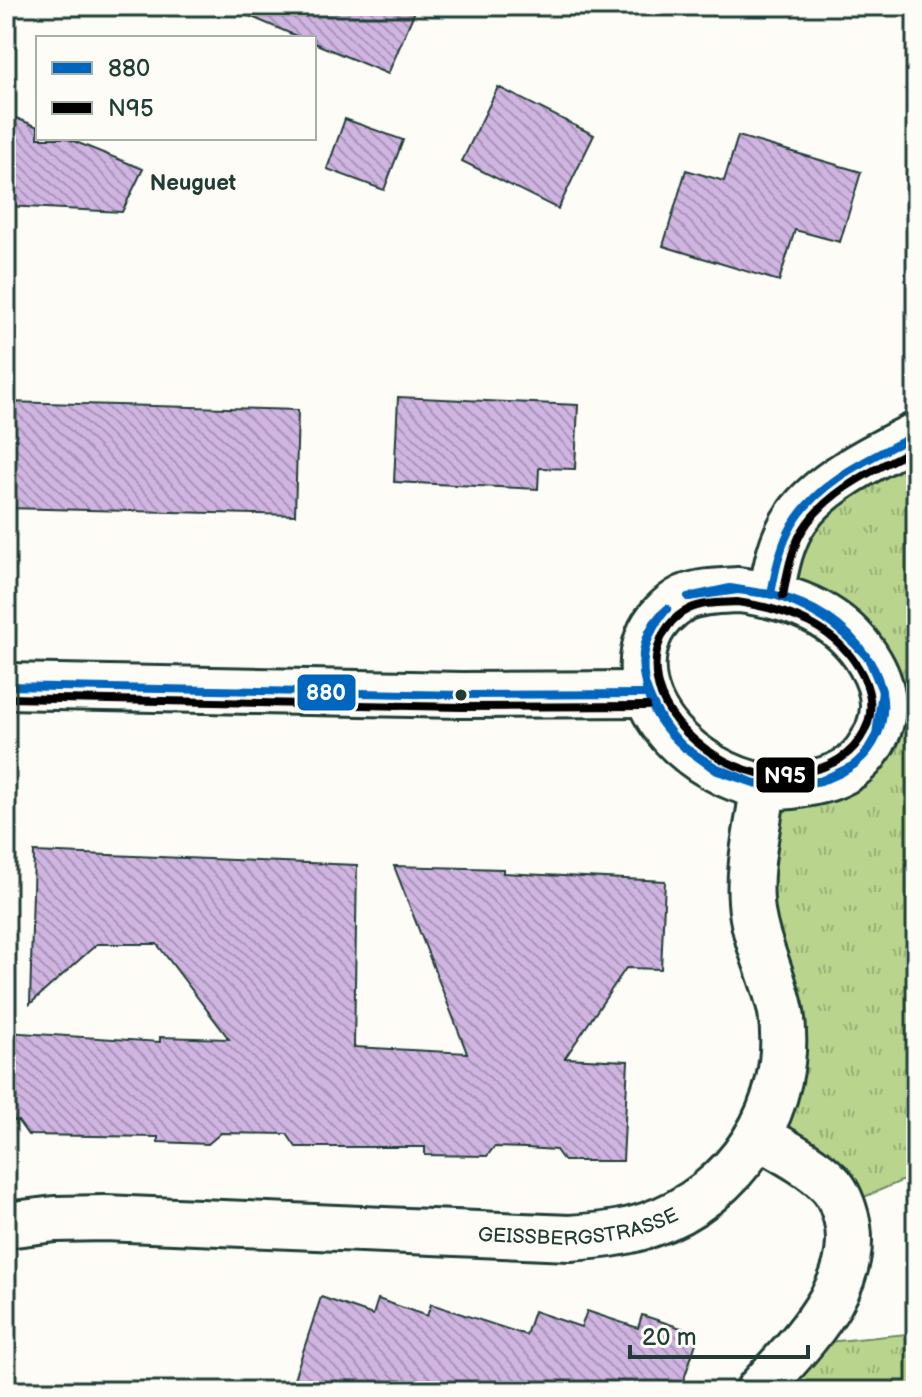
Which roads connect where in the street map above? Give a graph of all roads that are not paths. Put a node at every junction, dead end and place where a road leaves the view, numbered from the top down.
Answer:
1 (916, 435) edge
2 (771, 594) junction
3 (6, 686) edge
4 (647, 694) junction
5 (900, 711) edge
6 (763, 787) junction
7 (758, 1136) junction
8 (6, 1225) edge
9 (758, 1391) edge

1 - 2 street
2 - 4 street
2 - 5 street
3 - 4 street
4 - 6 street
5 - 6 street
6 - 7 street, GEISSBERGSTRASSE
7 - 8 street, GEISSBERGSTRASSE
7 - 9 street

